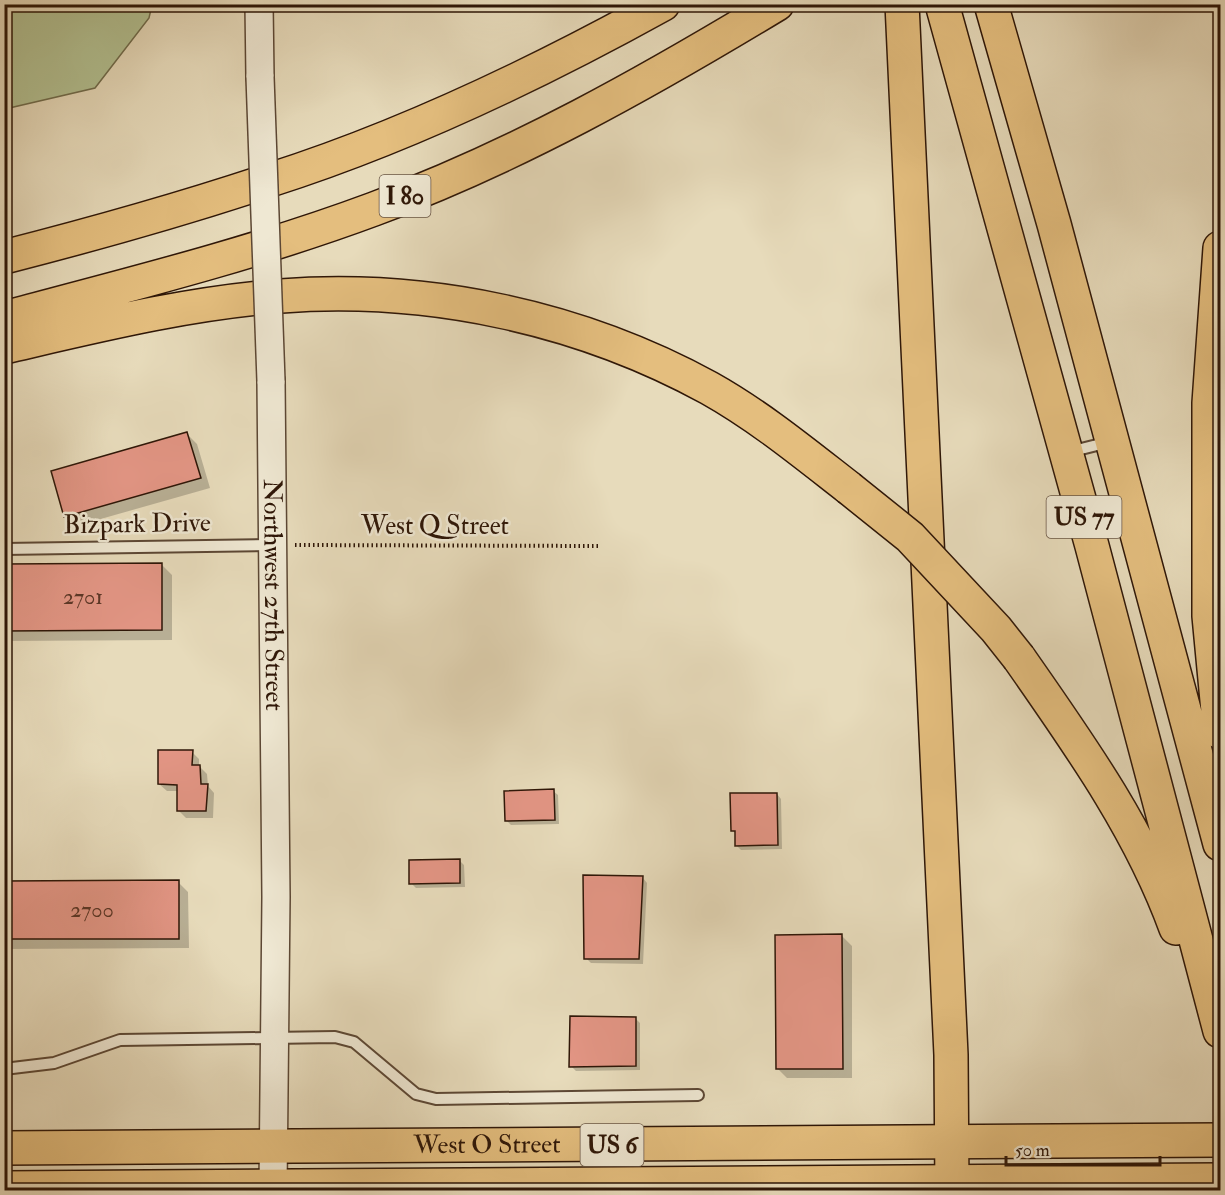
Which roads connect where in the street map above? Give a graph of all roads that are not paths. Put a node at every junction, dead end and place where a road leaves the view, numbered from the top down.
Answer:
1 (259, 4) edge
2 (650, 4) edge
3 (663, 4) edge
4 (777, 4) edge
5 (902, 4) edge
6 (942, 4) edge
7 (991, 4) edge
8 (603, 38) junction
9 (1221, 248) edge
10 (4, 257) edge
11 (4, 318) edge
12 (4, 347) edge
13 (1112, 441) junction
14 (1067, 452) junction
15 (271, 545) junction
16 (4, 549) edge
17 (1221, 732) edge
18 (1221, 844) edge
19 (1221, 1031) edge
20 (274, 1038) junction
21 (1221, 1055) edge
22 (4, 1069) edge
23 (698, 1095) dead end
24 (1221, 1140) edge
25 (952, 1143) junction
26 (273, 1146) junction
27 (4, 1148) edge
28 (1221, 1180) edge
29 (952, 1186) edge
30 (4, 1188) edge
31 (273, 1188) junction

1 - 15 street, Northwest 27th Street, bridge
2 - 8 main road
3 - 8 main road, I 80
4 - 11 main road, I 80
5 - 25 main road
6 - 14 main road, US 77
7 - 13 main road
8 - 10 main road, I 80
9 - 17 main road
12 - 21 main road, bridge
13 - 14 lane
13 - 18 main road
14 - 19 main road, US 77
15 - 16 lane, Bizpark Drive
15 - 20 street, Northwest 27th Street
20 - 22 lane
20 - 23 lane
20 - 26 street, Northwest 27th Street
24 - 25 main road, West O Street / US 6
25 - 26 main road, West O Street / US 6
25 - 29 main road
26 - 27 main road, West O Street / US 6
26 - 31 street, Northwest 27th Street
28 - 29 main road, West O Street / US 6
29 - 31 main road, West O Street / US 6
30 - 31 main road, West O Street / US 6

